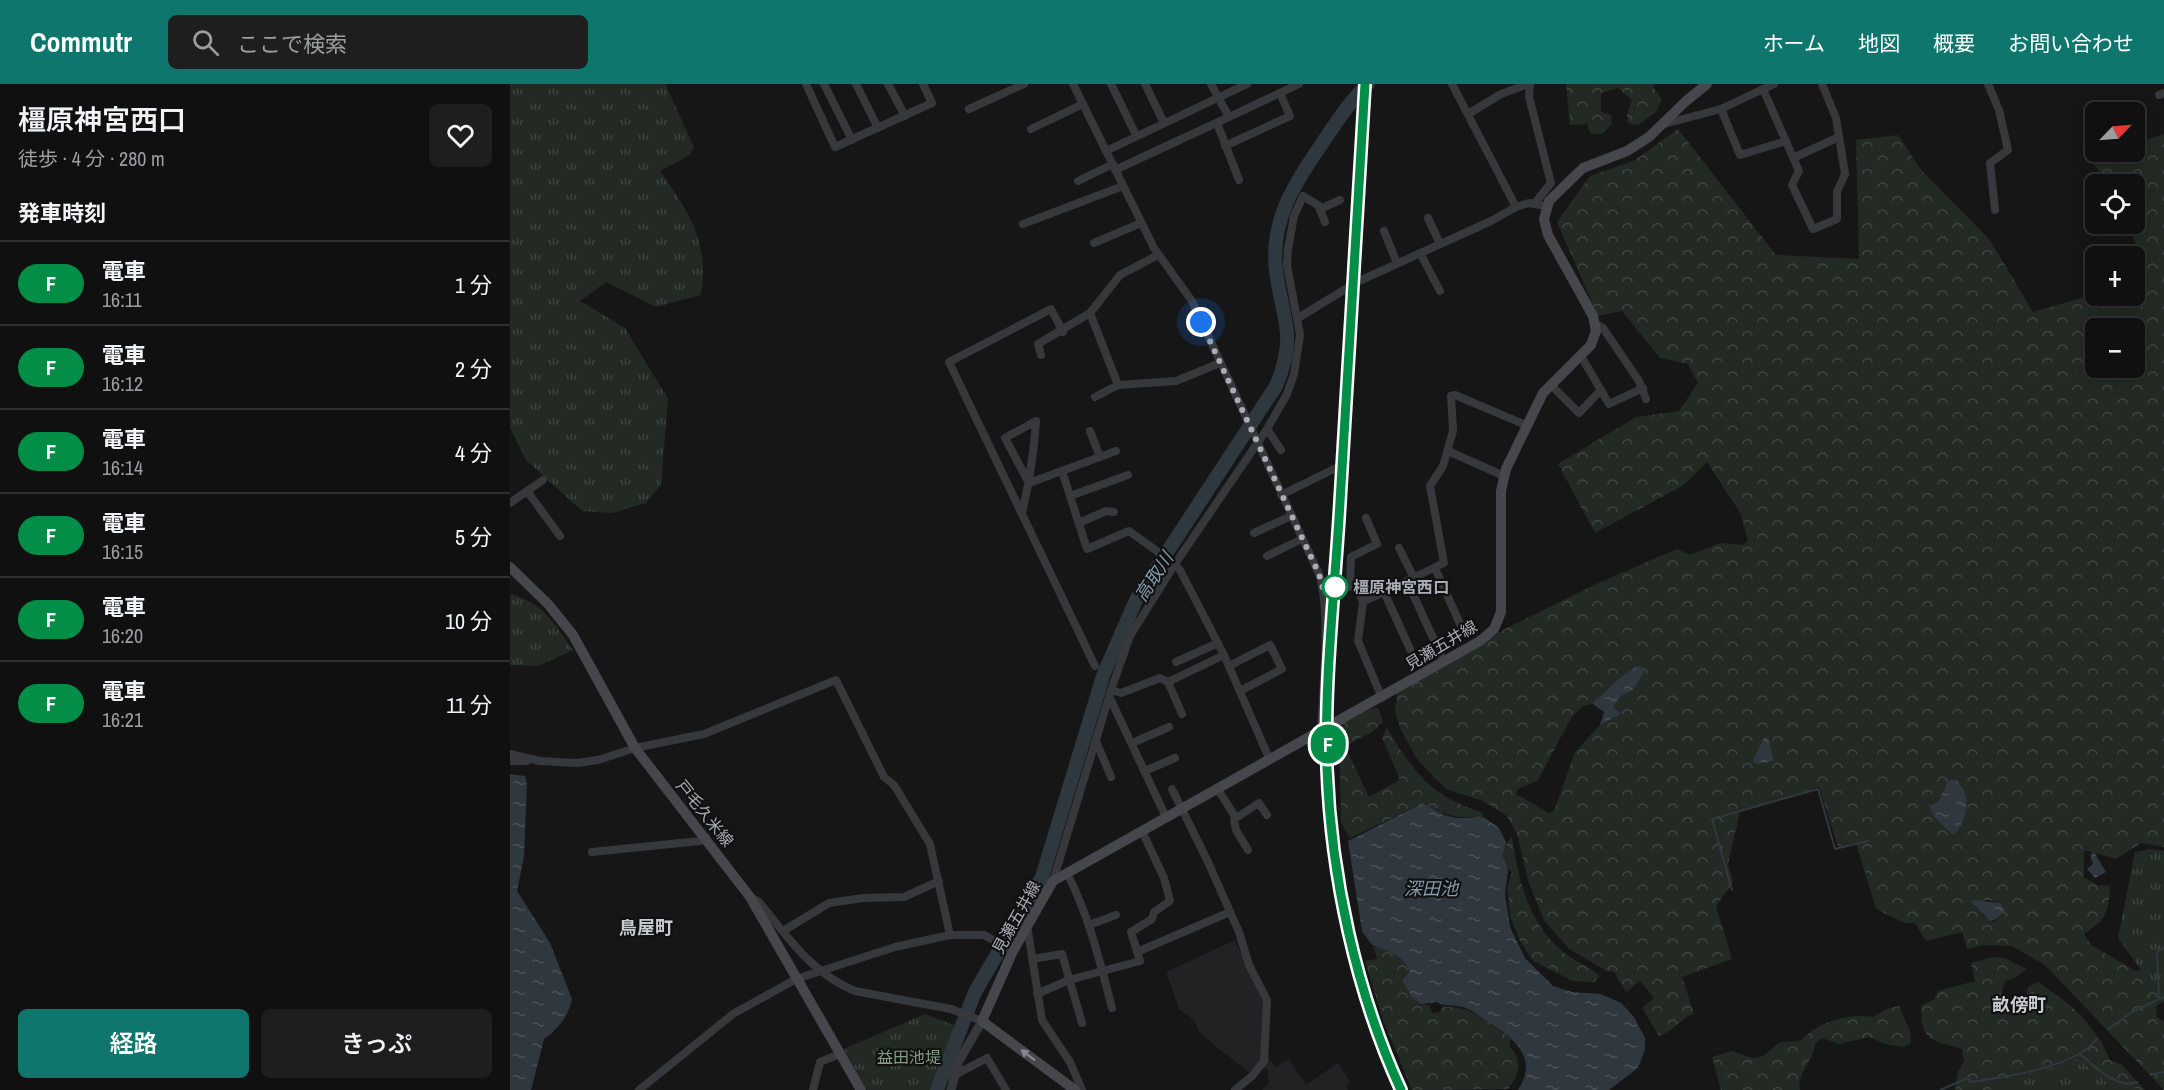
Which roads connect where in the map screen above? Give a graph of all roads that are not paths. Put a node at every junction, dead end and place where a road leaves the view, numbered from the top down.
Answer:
1 (806, 84) edge
2 (824, 84) edge
3 (856, 84) edge
4 (888, 84) edge
5 (923, 84) edge
6 (1024, 84) edge
7 (1073, 84) edge
8 (1111, 84) edge
9 (1145, 84) edge
10 (1210, 84) edge
11 (1247, 84) edge
12 (1299, 84) edge
13 (1452, 84) edge
14 (1529, 84) edge
15 (1707, 84) edge
16 (1774, 84) edge
17 (1822, 84) edge
18 (1988, 84) edge
19 (1763, 89) junction
20 (1280, 93) junction
21 (1218, 97) junction
22 (1083, 104) junction
23 (969, 109) dead end
24 (1721, 109) junction
25 (1468, 114) junction
26 (904, 116) junction
27 (1229, 117) junction
28 (1164, 123) junction
29 (1216, 123) junction
30 (1664, 123) junction
31 (878, 128) junction
32 (1031, 129) dead end
33 (1136, 135) junction
34 (1839, 137) junction
35 (852, 140) junction
36 (1786, 141) junction
37 (1225, 146) junction
38 (1106, 151) junction
39 (1793, 158) junction
40 (1114, 167) junction
41 (1239, 180) dead end
42 (1078, 181) dead end
43 (1123, 186) junction
44 (1340, 200) dead end
45 (1541, 205) junction
46 (1516, 207) junction
47 (1320, 209) junction
48 (1995, 210) dead end
49 (1428, 218) dead end
50 (1325, 222) dead end
51 (1023, 224) dead end
52 (1142, 224) junction
53 (1384, 231) dead end
54 (1094, 243) dead end
55 (1440, 244) junction
56 (1420, 253) junction
57 (1158, 255) junction
58 (1397, 263) junction
59 (1440, 291) dead end
60 (1090, 313) junction
61 (1298, 318) junction
62 (1596, 324) junction
63 (1063, 332) junction
64 (1041, 355) dead end
65 (1581, 356) junction
66 (1220, 363) junction
67 (1118, 385) junction
68 (1551, 385) junction
69 (1643, 388) junction
70 (1601, 390) junction
71 (1095, 397) dead end
72 (1646, 399) dead end
73 (1526, 425) junction
74 (1267, 429) junction
75 (1090, 431) dead end
76 (1255, 441) junction
77 (1281, 450) dead end
78 (1116, 451) dead end
79 (1448, 451) junction
80 (1100, 457) junction
81 (1336, 468) dead end
82 (1062, 471) junction
83 (1128, 475) dead end
84 (1504, 476) junction
85 (543, 480) dead end
86 (1029, 483) junction
87 (526, 491) junction
88 (1281, 495) junction
89 (1070, 496) junction
90 (510, 503) edge
91 (1114, 512) dead end
92 (1022, 513) junction
93 (1291, 516) junction
94 (1366, 518) dead end
95 (1079, 523) junction
96 (1254, 533) dead end
97 (560, 536) dead end
98 (1302, 539) junction
99 (1399, 548) dead end
100 (1267, 556) dead end
101 (1174, 563) junction
102 (510, 567) edge
103 (1435, 568) junction
104 (1410, 579) junction
105 (1384, 592) junction
106 (1363, 602) junction
107 (1461, 626) dead end
108 (1218, 643) junction
109 (1410, 650) dead end
110 (1224, 655) junction
111 (1176, 662) dead end
112 (1444, 662) junction
113 (1095, 666) dead end
114 (1229, 666) junction
115 (1168, 682) junction
116 (1240, 691) junction
117 (1110, 693) junction
118 (1382, 698) junction
119 (1182, 714) dead end
120 (1169, 727) dead end
121 (1321, 730) junction
122 (1096, 741) junction
123 (1132, 743) junction
124 (635, 748) junction
125 (510, 754) edge
126 (1175, 758) dead end
127 (1269, 758) junction
128 (510, 761) edge
129 (540, 761) junction
130 (1145, 771) junction
131 (1111, 777) dead end
132 (1218, 788) junction
133 (1172, 789) dead end
134 (1182, 808) junction
135 (1267, 815) dead end
136 (1166, 817) junction
137 (1236, 818) junction
138 (1142, 831) junction
139 (706, 837) junction
140 (1248, 850) dead end
141 (592, 852) dead end
142 (1067, 873) junction
143 (939, 881) junction
144 (1053, 881) junction
145 (750, 897) junction
146 (1230, 912) junction
147 (1116, 915) dead end
148 (1027, 924) junction
149 (1089, 925) junction
150 (783, 931) junction
151 (950, 935) junction
152 (1011, 950) junction
153 (1137, 952) junction
154 (1032, 959) junction
155 (818, 971) junction
156 (1102, 971) junction
157 (796, 979) junction
158 (1069, 980) junction
159 (1037, 994) junction
160 (1112, 1008) dead end
161 (979, 1019) junction
162 (1082, 1023) dead end
163 (840, 1054) junction
164 (953, 1076) junction
165 (649, 1086) edge
166 (639, 1090) edge
167 (813, 1090) edge
168 (861, 1090) edge
169 (951, 1090) edge
170 (1006, 1090) edge
171 (1075, 1090) edge
172 (1082, 1090) edge
173 (1235, 1090) edge

1 - 35 street
2 - 35 street
3 - 31 street
4 - 26 street
5 - 26 street
6 - 23 street
7 - 22 street
8 - 33 street
9 - 28 street
10 - 21 street
11 - 21 street
12 - 20 street
13 - 25 street
14 - 25 street
14 - 45 street
15 - 30 main road
16 - 19 street
17 - 34 street
18 - 48 street
19 - 24 street
19 - 36 street
20 - 27 street
20 - 37 street
21 - 27 street
21 - 28 street
22 - 32 street
22 - 38 street
24 - 30 street
24 - 36 street
25 - 46 street
26 - 31 street
27 - 29 street
28 - 33 street
29 - 37 street
29 - 40 street
30 - 45 main road
31 - 35 street
33 - 38 street
34 - 39 street
34 - 39 street
36 - 39 street
37 - 41 street
38 - 40 street
40 - 42 street
40 - 43 street
43 - 51 street
43 - 52 street
44 - 47 street
45 - 46 street
45 - 62 main road
46 - 55 street
47 - 50 street
47 - 61 street
49 - 55 street
52 - 54 street
52 - 57 street
53 - 58 street
55 - 56 street
56 - 58 street
56 - 59 street
57 - 60 street
57 - 66 street
58 - 61 street
60 - 63 street
60 - 67 street
61 - 74 street
62 - 65 main road, 見瀬五井線
62 - 69 street
63 - 64 street
63 - 92 street
65 - 68 main road, 見瀬五井線
65 - 70 street
66 - 67 street
66 - 76 street
67 - 71 street
68 - 70 street
68 - 73 main road, 見瀬五井線
69 - 70 street
69 - 72 street
73 - 79 street
73 - 84 main road, 見瀬五井線
74 - 76 street
74 - 77 street
75 - 80 street
76 - 88 street
76 - 101 street
78 - 80 street
79 - 84 street
79 - 103 street
80 - 82 street
81 - 88 street
82 - 86 street
82 - 89 street
83 - 89 street
84 - 112 main road, 見瀬五井線
85 - 87 street
86 - 86 street
86 - 92 street
87 - 90 street
87 - 97 street
88 - 93 street
89 - 95 street
91 - 95 street
92 - 113 street
93 - 96 street
93 - 98 street
94 - 106 street
95 - 101 street
98 - 100 street
98 - 121 street
99 - 104 street
101 - 108 street
101 - 117 street
102 - 124 main road, 戸毛久米線
103 - 104 street
103 - 107 street
104 - 105 street
104 - 112 street
105 - 106 street
105 - 109 street
106 - 118 street
108 - 110 street
108 - 111 street
110 - 114 street
110 - 115 street
112 - 118 main road, 見瀬五井線
114 - 116 street
114 - 116 street
115 - 117 street
115 - 119 street
116 - 127 street
117 - 122 street
117 - 123 street
118 - 121 main road, 見瀬五井線
120 - 123 street
121 - 127 main road, 見瀬五井線
122 - 131 street
122 - 144 street
123 - 130 street
124 - 129 street
124 - 139 main road, 戸毛久米線
124 - 143 street
125 - 129 street
126 - 130 street
127 - 132 main road, 見瀬五井線
128 - 129 street
130 - 136 street
132 - 134 main road, 見瀬五井線
132 - 137 street
133 - 134 street
134 - 136 main road, 見瀬五井線
134 - 146 street
135 - 137 street
136 - 138 main road, 見瀬五井線
137 - 140 street
138 - 142 main road, 見瀬五井線
138 - 153 street
139 - 141 street
139 - 145 main road, 戸毛久米線
142 - 144 main road, 見瀬五井線
142 - 149 street
143 - 150 street
143 - 151 street
144 - 148 main road, 見瀬五井線
145 - 150 street
145 - 157 main road, 戸毛久米線
146 - 153 street
146 - 173 street
147 - 149 street
148 - 152 main road, 見瀬五井線
148 - 154 street
149 - 156 street
150 - 155 street
151 - 152 street
151 - 155 street
152 - 161 main road, 見瀬五井線
153 - 156 street
154 - 158 street
154 - 159 street
155 - 157 street
155 - 161 street
156 - 158 street
156 - 160 street
157 - 163 main road, 戸毛久米線
157 - 165 street
158 - 159 street
158 - 162 street
159 - 172 street
161 - 164 street
171 -> 161 main road
163 - 167 street
163 - 168 main road, 戸毛久米線
164 - 169 street
164 - 170 street
165 - 166 street

